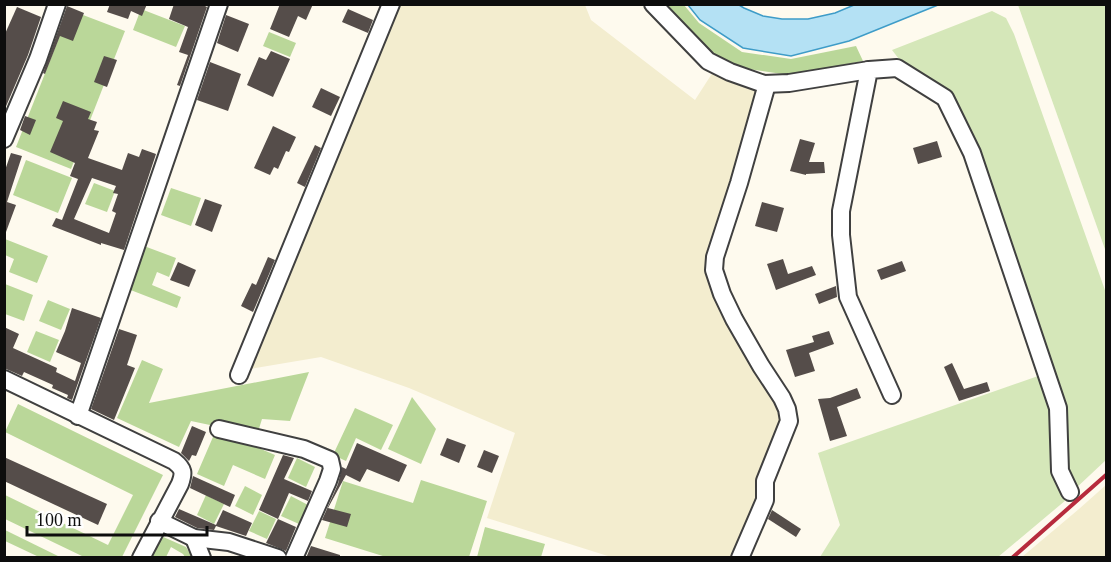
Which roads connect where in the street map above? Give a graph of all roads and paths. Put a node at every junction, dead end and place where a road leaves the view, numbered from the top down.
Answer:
1 (57, 4) edge
2 (219, 4) edge
3 (391, 4) edge
4 (652, 4) edge
5 (869, 70) junction
6 (766, 84) junction
7 (4, 139) edge
8 (240, 375) dead end
9 (4, 379) edge
10 (892, 395) dead end
11 (78, 416) junction
12 (219, 429) dead end
13 (1070, 492) dead end
14 (159, 521) junction
15 (194, 538) junction
16 (141, 558) edge
17 (202, 558) edge
18 (278, 558) edge
19 (294, 558) edge
20 (740, 558) edge

1 - 7 street
2 - 11 street
3 - 8 street
4 - 6 street
5 - 6 street
5 - 10 street
5 - 13 street
6 - 20 street
9 - 11 street
11 - 14 street
12 - 19 street
14 - 15 street
14 - 16 street
15 - 17 street
15 - 18 street

